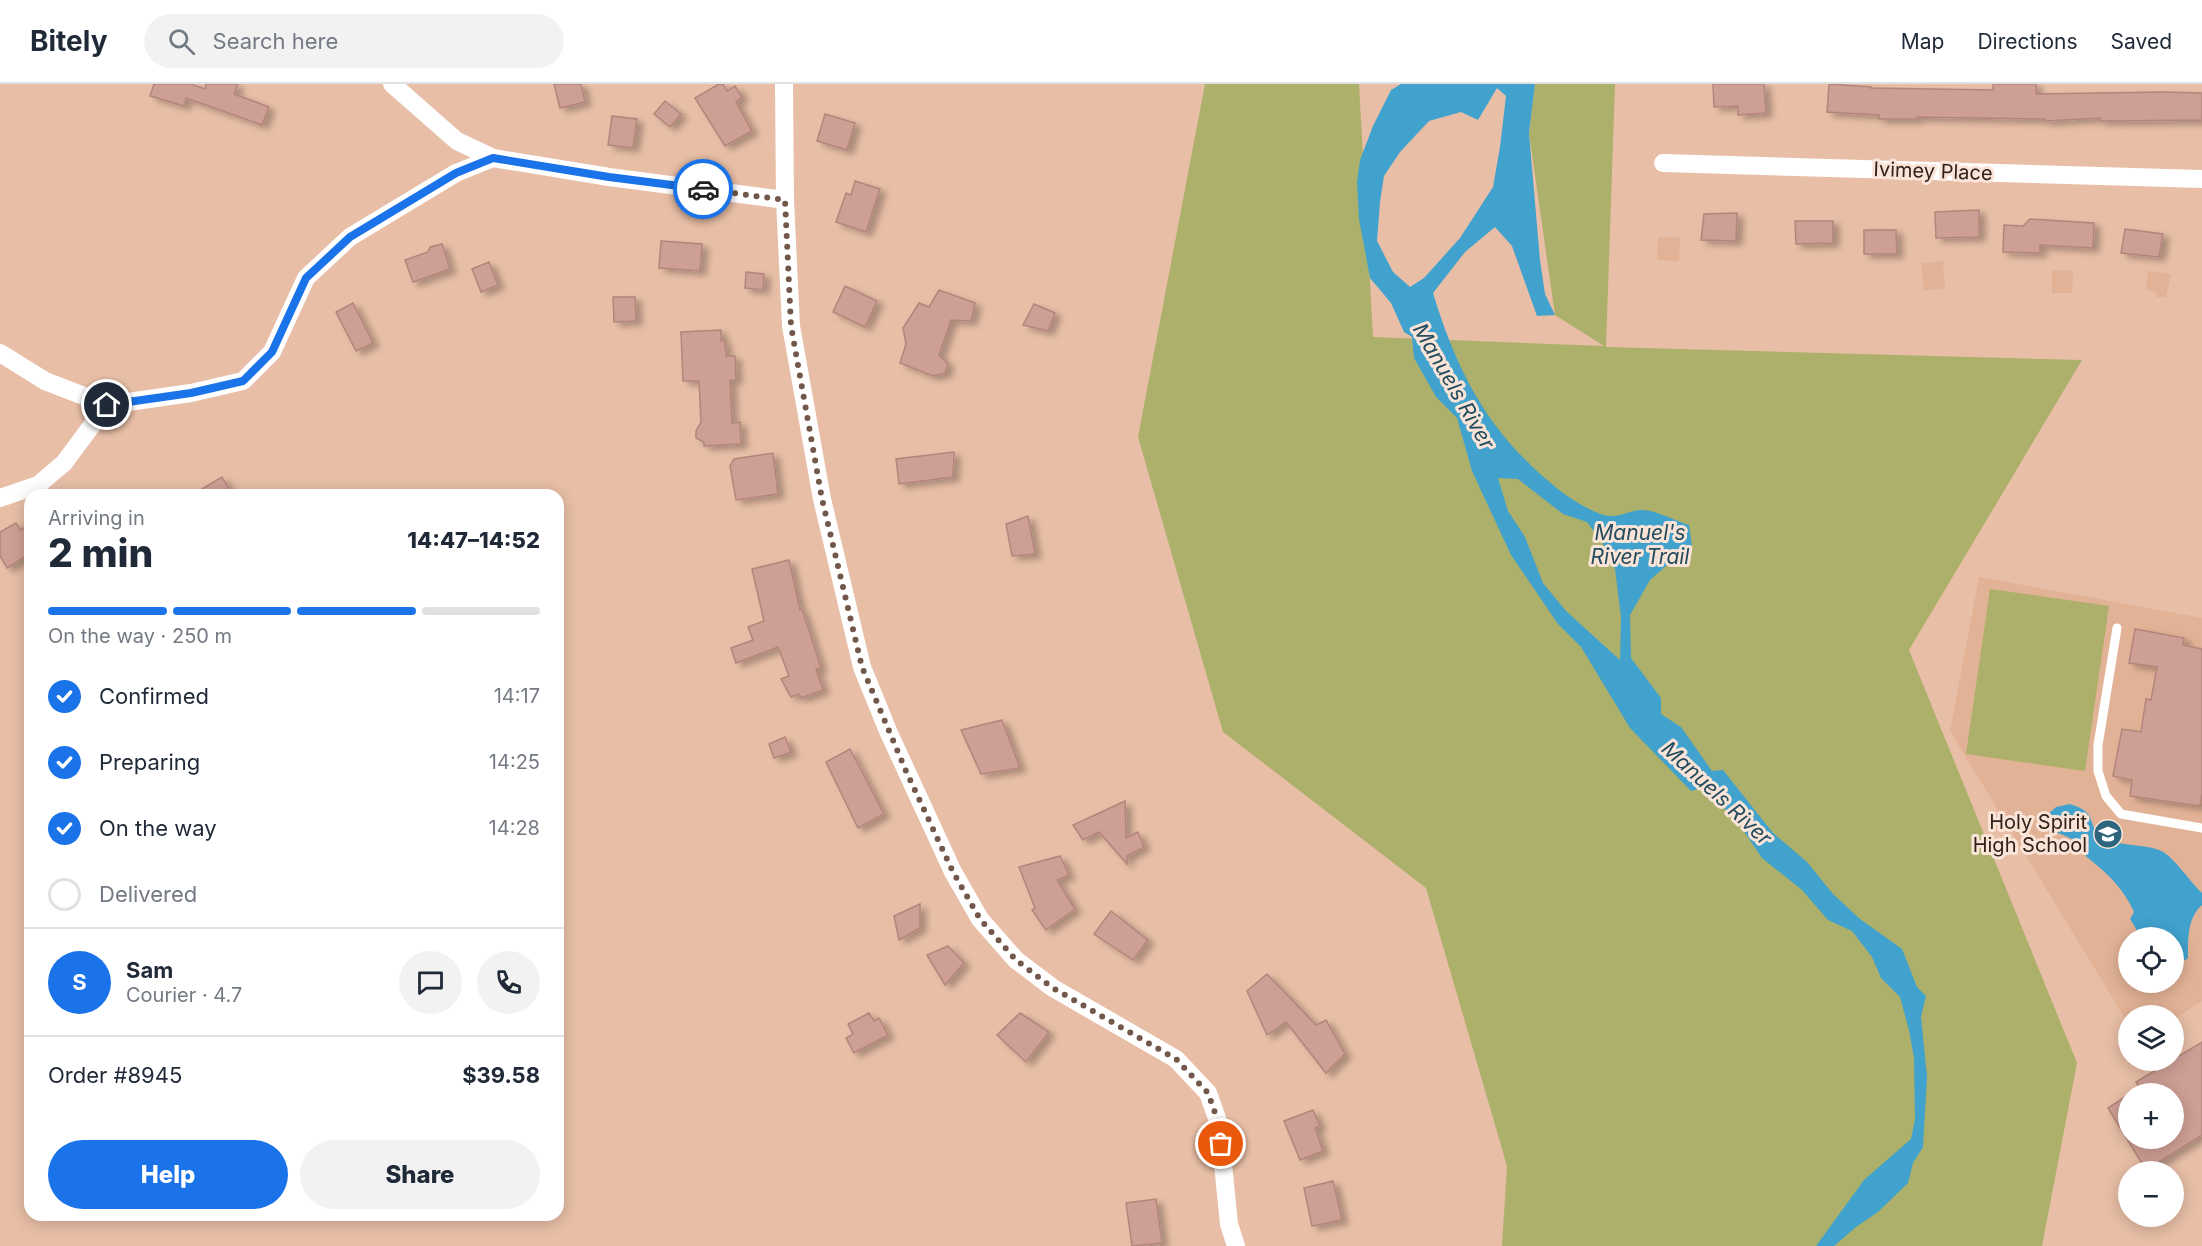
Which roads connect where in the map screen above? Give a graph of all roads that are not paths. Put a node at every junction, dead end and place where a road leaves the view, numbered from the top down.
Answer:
1 (392, 84) edge
2 (784, 84) edge
3 (493, 158) junction
4 (1663, 163) dead end
5 (2202, 178) edge
6 (785, 200) junction
7 (0, 353) edge
8 (107, 405) junction
9 (26, 489) edge
10 (24, 490) edge
11 (0, 498) edge
12 (2117, 628) dead end
13 (2202, 828) edge
14 (1236, 1246) edge

1 - 3 street
2 - 6 street
3 - 6 street
3 - 8 street
4 - 5 street, Ivimey Place
6 - 14 street
7 - 8 street
8 - 9 street
10 - 11 street
12 - 13 lane

